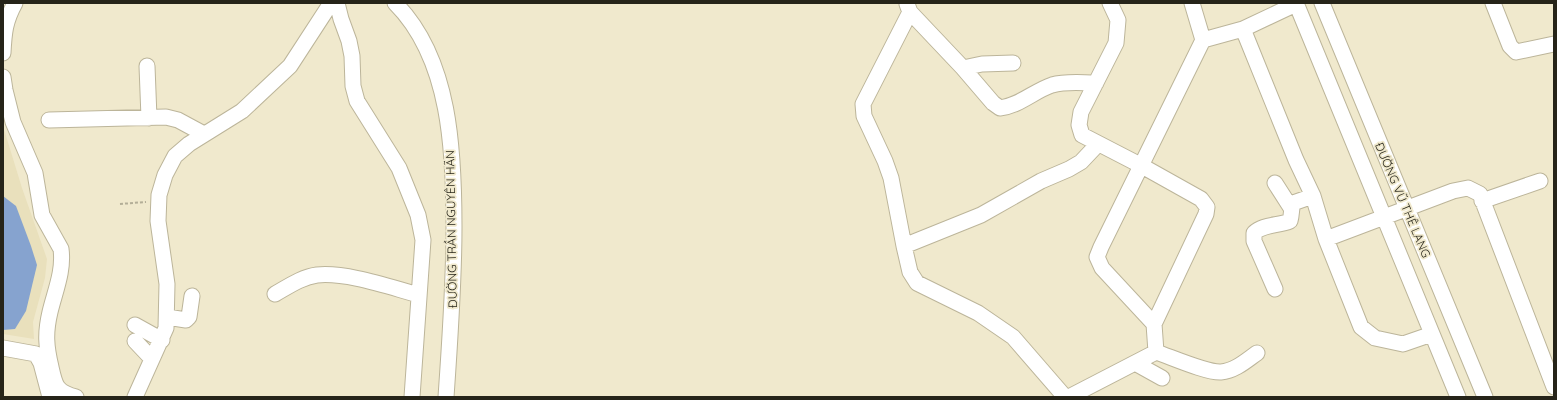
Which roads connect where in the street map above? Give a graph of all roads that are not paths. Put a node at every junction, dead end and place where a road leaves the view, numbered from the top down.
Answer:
1 (15, 3) edge
2 (331, 3) edge
3 (337, 3) edge
4 (395, 3) edge
5 (1110, 3) edge
6 (1192, 3) edge
7 (1322, 3) edge
8 (1494, 3) edge
9 (1296, 4) edge
10 (908, 8) edge
11 (1243, 29) junction
12 (1203, 40) junction
13 (1554, 44) edge
14 (3, 54) edge
15 (1013, 63) dead end
16 (148, 66) dead end
17 (963, 68) junction
18 (3, 76) edge
19 (1096, 83) junction
20 (149, 118) junction
21 (49, 120) dead end
22 (204, 134) junction
23 (1098, 144) junction
24 (1142, 166) junction
25 (1540, 181) dead end
26 (1275, 183) dead end
27 (1313, 196) junction
28 (1482, 201) junction
29 (1291, 208) junction
30 (1407, 208) junction
31 (1384, 217) junction
32 (1326, 239) junction
33 (904, 246) junction
34 (1274, 289) dead end
35 (275, 294) dead end
36 (419, 295) junction
37 (192, 296) dead end
38 (167, 317) junction
39 (1154, 324) junction
40 (135, 325) dead end
41 (1432, 334) junction
42 (162, 340) junction
43 (135, 341) dead end
44 (3, 348) edge
45 (1156, 352) junction
46 (1257, 353) dead end
47 (152, 359) junction
48 (1135, 363) junction
49 (1162, 378) dead end
50 (1554, 387) edge
51 (50, 397) edge
52 (76, 397) edge
53 (135, 397) edge
54 (412, 397) edge
55 (446, 397) edge
56 (1065, 397) edge
57 (1069, 397) edge
58 (1458, 397) edge
59 (1485, 397) edge

1 - 14 street
2 - 22 street
3 - 36 street
4 - 55 street, ĐƯỜNG TRẦN NGUYÊN HÃN
5 - 19 street
6 - 12 street
7 - 30 street, ĐƯỜNG VŨ THÊ LANG
8 - 13 street
9 - 11 street
9 - 31 street, ĐƯỜNG VŨ THÊ LANG
10 - 17 street
10 - 33 street
11 - 12 street
11 - 27 street
12 - 24 street
15 - 17 street
16 - 20 street
17 - 19 street
18 - 52 street
19 - 23 street
20 - 21 street
20 - 22 street
22 - 38 street
23 - 24 street
23 - 33 street
24 - 39 street
24 - 39 street
25 - 28 street
26 - 29 street
27 - 29 street
27 - 32 street
28 - 30 street
28 - 50 street
29 - 34 street
30 - 31 street
30 - 59 street, ĐƯỜNG VŨ THÊ LANG
31 - 32 street
31 - 41 street, ĐƯỜNG VŨ THÊ LANG
32 - 41 street
33 - 56 street
35 - 36 street
36 - 54 street
37 - 38 street
38 - 42 street
39 - 45 street
40 - 42 street
41 - 58 street, ĐƯỜNG VŨ THÊ LANG
42 - 47 street
43 - 47 street
44 - 51 street
45 - 46 street
45 - 48 street
47 - 53 street
48 - 49 street
48 - 57 street

